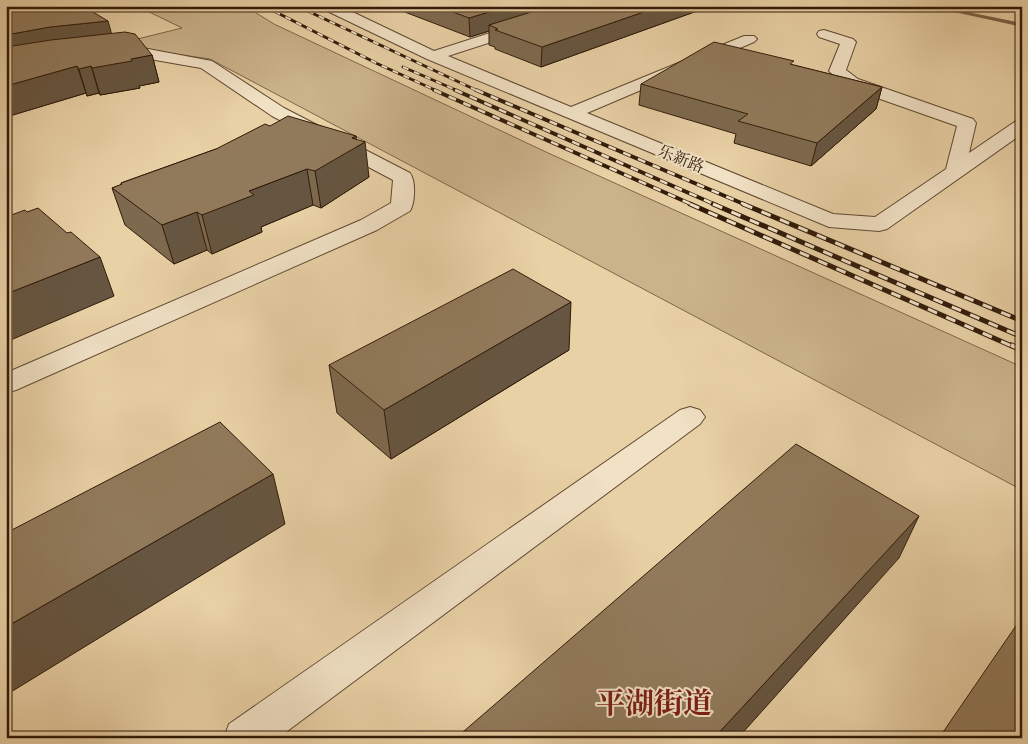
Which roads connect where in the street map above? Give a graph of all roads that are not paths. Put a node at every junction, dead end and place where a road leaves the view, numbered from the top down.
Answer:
1 (328, 6) edge
2 (589, 6) edge
3 (824, 34) dead end
4 (749, 39) dead end
5 (96, 55) edge
6 (433, 56) junction
7 (572, 113) junction
8 (1022, 125) edge
9 (955, 171) junction
10 (6, 384) edge
11 (690, 417) dead end
12 (244, 738) edge

1 - 6 street, 乐新路
2 - 6 street
3 - 9 street
4 - 7 street
5 - 10 street
6 - 7 street, 乐新路
7 - 9 street, 乐新路
8 - 9 street, 乐新路
11 - 12 street

